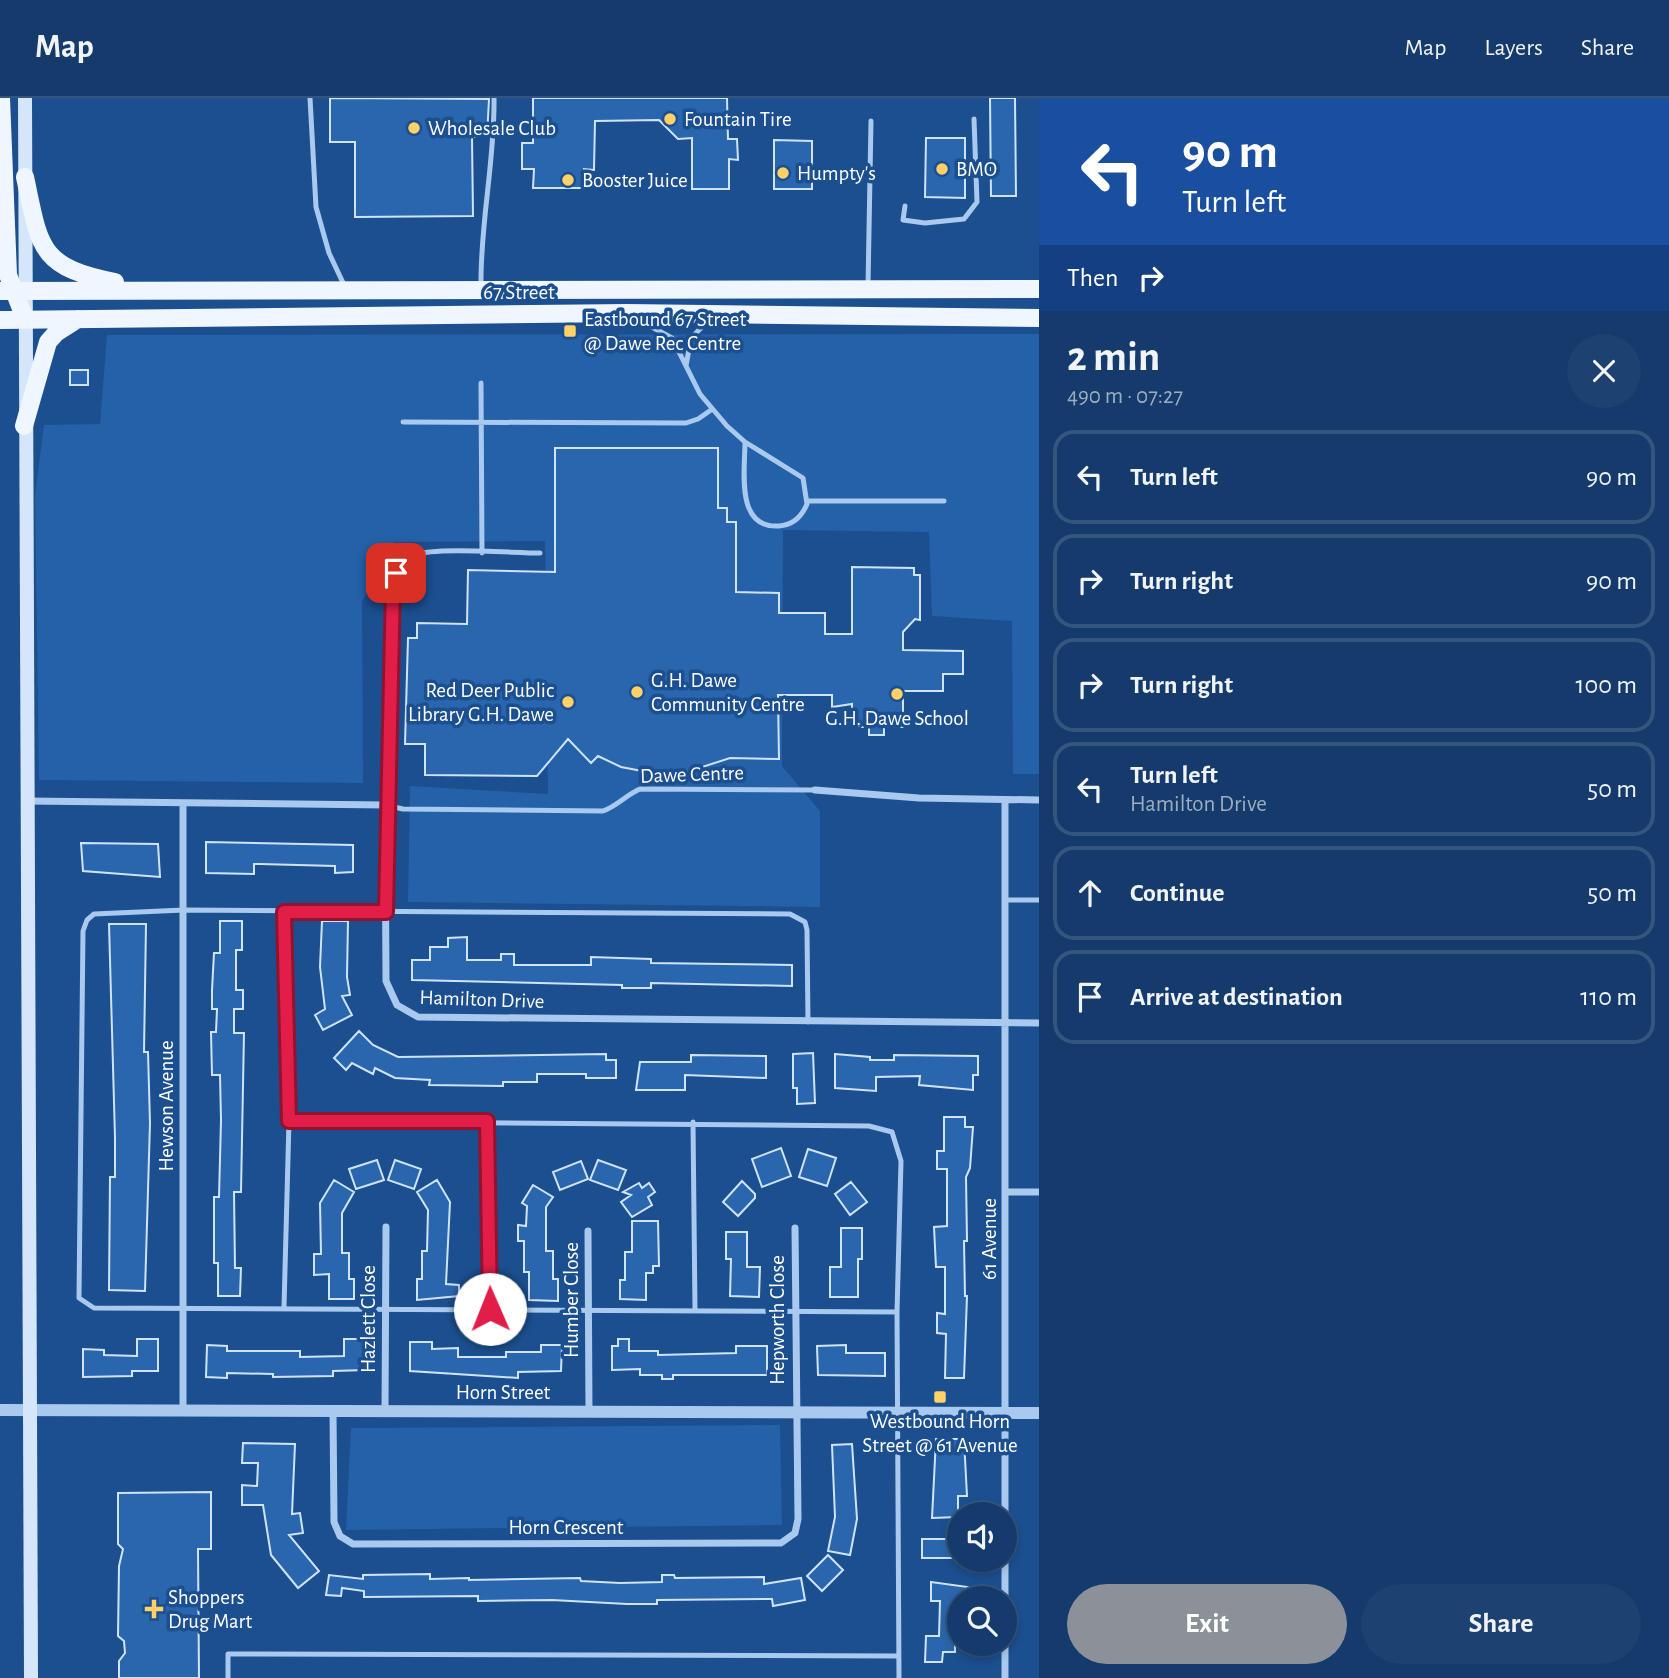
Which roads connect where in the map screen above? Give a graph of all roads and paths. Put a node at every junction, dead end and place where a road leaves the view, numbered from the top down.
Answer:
1 (1, 98) edge
2 (25, 98) edge
3 (310, 98) edge
4 (494, 98) edge
5 (974, 119) dead end
6 (871, 121) dead end
7 (25, 177) junction
8 (905, 206) dead end
9 (149, 289) junction
10 (346, 289) junction
11 (481, 289) junction
12 (868, 289) junction
13 (1039, 289) edge
14 (12, 291) edge
15 (627, 313) junction
16 (716, 314) junction
17 (79, 318) junction
18 (1039, 318) edge
19 (26, 319) junction
20 (0, 320) edge
21 (686, 366) junction
22 (481, 383) dead end
23 (711, 410) junction
24 (403, 422) dead end
25 (482, 422) junction
26 (24, 426) junction
27 (745, 442) junction
28 (807, 501) junction
29 (944, 501) dead end
30 (482, 553) junction
31 (541, 553) dead end
32 (815, 790) joint
33 (1005, 800) junction
34 (1039, 800) edge
35 (26, 801) junction
36 (183, 803) junction
37 (386, 805) junction
38 (1005, 900) junction
39 (1039, 900) edge
40 (184, 911) junction
41 (284, 912) junction
42 (386, 912) junction
43 (808, 1022) junction
44 (1006, 1023) junction
45 (1039, 1023) edge
46 (289, 1121) junction
47 (487, 1121) junction
48 (693, 1122) junction
49 (1006, 1192) junction
50 (1039, 1192) edge
51 (386, 1227) dead end
52 (794, 1228) dead end
53 (588, 1231) dead end
54 (284, 1307) junction
55 (184, 1308) junction
56 (386, 1309) junction
57 (490, 1309) junction
58 (589, 1310) junction
59 (695, 1310) junction
60 (796, 1311) junction
61 (897, 1312) junction
62 (0, 1410) edge
63 (32, 1410) junction
64 (183, 1410) junction
65 (333, 1411) junction
66 (386, 1411) junction
67 (589, 1412) junction
68 (795, 1412) junction
69 (900, 1412) junction
70 (1006, 1413) junction
71 (1039, 1413) edge
72 (900, 1656) junction
73 (30, 1678) edge
74 (228, 1678) edge
75 (900, 1678) edge
76 (1005, 1678) edge

1 - 14 main road
2 - 7 main road
3 - 10 lane
4 - 11 lane
5 - 8 lane
6 - 12 lane
7 - 9 main road
7 - 14 main road
9 - 10 main road, 67 Street
9 - 14 main road, 67 Street
10 - 11 main road, 67 Street
11 - 12 main road, 67 Street
12 - 13 main road, 67 Street
14 - 19 main road
15 - 16 main road, 67 Street
15 - 17 main road, 67 Street
15 - 21 lane
16 - 18 main road, 67 Street
16 - 21 lane
17 - 19 main road, 67 Street
17 - 26 main road
19 - 20 main road, 67 Street
19 - 26 main road
21 - 23 lane
22 - 25 lane
23 - 25 lane
23 - 27 lane
24 - 25 lane
25 - 30 lane
26 - 35 main road
27 - 28 lane
27 - 28 lane
28 - 29 lane
30 - 31 lane
30 - 37 lane
32 - 33 street, Dawe Centre
32 - 37 lane, Dawe Centre
33 - 34 street, Dawe Centre
33 - 38 street, 61 Avenue
35 - 36 street
35 - 63 main road
36 - 37 street
36 - 40 street, Hewson Avenue
37 - 42 street, Hamilton Drive
38 - 39 lane
38 - 44 street, 61 Avenue
40 - 41 lane
40 - 55 street, Hewson Avenue
40 - 55 lane
41 - 42 lane
41 - 46 lane
42 - 43 street, Hamilton Drive
42 - 43 lane
43 - 44 street, Hamilton Drive
44 - 45 street, Hamilton Drive
44 - 49 street, 61 Avenue
46 - 47 lane
46 - 54 lane
47 - 48 lane
47 - 57 lane
48 - 59 lane
48 - 61 lane
49 - 50 street
49 - 70 street, 61 Avenue
51 - 56 street, Hazlett Close
52 - 60 street, Hepworth Close
53 - 58 street, Humber Close
54 - 55 lane
54 - 56 lane
55 - 64 street, Hewson Avenue
56 - 57 lane
56 - 66 street, Hazlett Close
57 - 58 lane
58 - 59 lane
58 - 67 street, Humber Close
59 - 60 lane
60 - 61 lane
60 - 68 street, Hepworth Close
61 - 69 lane
62 - 63 street, Horn Street
63 - 64 street, Horn Street
63 - 73 main road
64 - 65 street, Horn Street
65 - 66 street, Horn Street
65 - 68 street, Horn Crescent
66 - 67 street, Horn Street
67 - 68 street, Horn Street
68 - 69 street, Horn Street
69 - 70 street, Horn Street
69 - 72 lane
70 - 71 street, Horn Street
70 - 76 street, 61 Avenue
72 - 74 lane
72 - 75 lane

